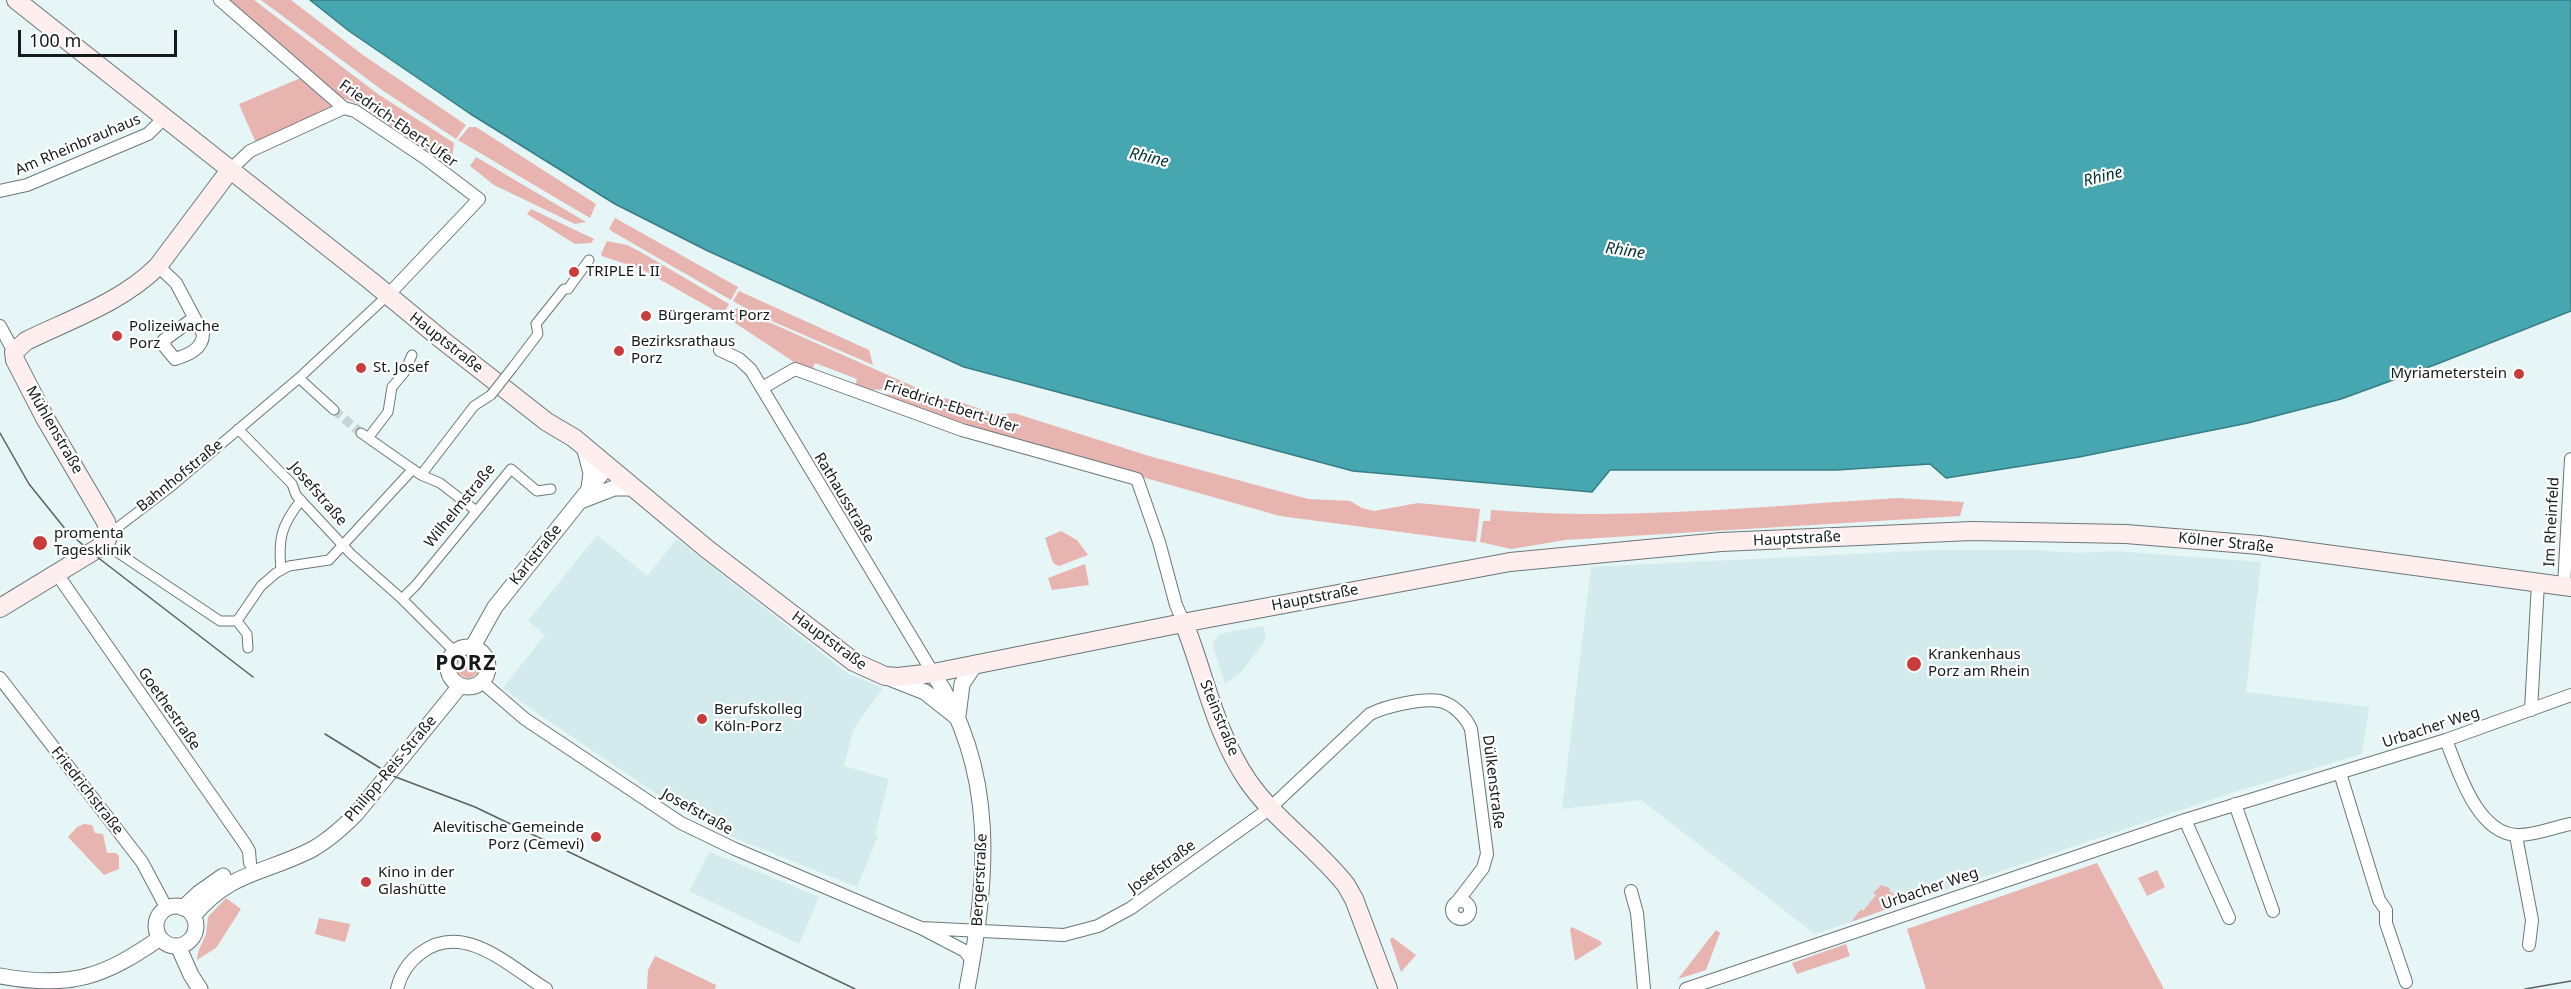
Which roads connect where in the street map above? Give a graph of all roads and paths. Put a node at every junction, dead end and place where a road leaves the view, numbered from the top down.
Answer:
1 (16, 0) edge
2 (220, 0) edge
3 (344, 108) junction
4 (164, 118) junction
5 (230, 170) junction
6 (0, 191) edge
7 (479, 199) joint
8 (589, 260) dead end
9 (158, 266) junction
10 (388, 295) junction
11 (194, 318) dead end
12 (0, 326) edge
13 (720, 350) dead end
14 (14, 352) junction
15 (412, 355) dead end
16 (299, 378) junction
17 (762, 388) junction
18 (334, 410) tunnel mouth
19 (238, 429) junction
20 (584, 446) junction
21 (2571, 459) edge
22 (607, 467) junction
23 (417, 472) junction
24 (1137, 479) joint
25 (589, 488) junction
26 (634, 488) junction
27 (551, 489) dead end
28 (301, 500) junction
29 (578, 503) junction
30 (476, 510) junction
31 (1880, 535) joint
32 (107, 539) junction
33 (344, 546) junction
34 (281, 570) junction
35 (57, 574) junction
36 (2538, 583) junction
37 (2568, 587) edge
38 (402, 599) junction
39 (0, 608) edge
40 (237, 621) junction
41 (1184, 623) junction
42 (248, 648) dead end
43 (472, 648) junction
44 (455, 652) junction
45 (976, 663) junction
46 (933, 673) junction
47 (885, 676) junction
48 (0, 678) edge
49 (482, 682) junction
50 (456, 683) junction
51 (2571, 695) edge
52 (2531, 710) junction
53 (958, 719) junction
54 (2446, 740) junction
55 (2340, 773) junction
56 (2235, 804) junction
57 (1269, 809) junction
58 (2185, 820) junction
59 (2571, 824) edge
60 (2516, 836) junction
61 (250, 863) junction
62 (1631, 891) dead end
63 (1457, 902) dead end
64 (167, 909) junction
65 (2273, 911) dead end
66 (188, 912) junction
67 (2229, 918) dead end
68 (921, 928) junction
69 (977, 930) junction
70 (160, 938) junction
71 (2529, 945) dead end
72 (178, 946) junction
73 (972, 961) junction
74 (0, 976) edge
75 (2406, 982) dead end
76 (200, 989) edge
77 (397, 989) edge
78 (546, 989) edge
79 (967, 989) edge
80 (1388, 989) edge
81 (1644, 989) edge
82 (1686, 989) edge

1 - 4 main road, Hauptstraße
2 - 3 street, Friedrich-Ebert-Ufer
3 - 5 street
3 - 7 street, Friedrich-Ebert-Ufer
4 - 5 main road, Hauptstraße
4 - 6 street, Am Rheinbrauhaus
5 - 9 main road
5 - 10 main road, Hauptstraße
7 - 10 street, Bahnhofstraße
8 - 23 street, bridge
9 - 11 street
9 - 14 main road
10 - 16 street, Bahnhofstraße
10 - 20 main road, Hauptstraße
12 - 14 street, Mühlenstraße
13 - 17 street, Rathausstraße
14 - 32 main road, Mühlenstraße
15 - 23 street
16 - 18 street
16 - 19 street, Bahnhofstraße
17 - 24 street, Friedrich-Ebert-Ufer
17 - 46 street, Rathausstraße
19 - 28 street, Josefstraße
19 - 32 street, Bahnhofstraße
20 - 22 main road, Hauptstraße
20 - 25 street
21 - 37 street, Im Rheinfeld
22 - 25 street, Karlstraße
22 - 26 main road, Hauptstraße
23 - 30 street
23 - 33 street
24 - 41 street, Steinstraße
25 - 29 street, Karlstraße
26 - 29 street
26 - 47 main road, Hauptstraße
27 - 30 street, Wilhelmstraße
28 - 33 street, Josefstraße
28 - 34 street
29 - 43 street, Karlstraße
30 - 38 street, Wilhelmstraße
31 - 36 main road, Kölner Straße
31 - 41 main road, Hauptstraße
32 - 35 main road, Bahnhofstraße
32 - 40 street
33 - 34 street
33 - 38 street, Josefstraße
34 - 40 street
35 - 39 main road, Bahnhofstraße
35 - 61 street, Goethestraße
36 - 37 main road, Kölner Straße
36 - 52 street
38 - 44 street, Josefstraße
40 - 42 street
41 - 45 main road, Hauptstraße
41 - 57 main road, Steinstraße
43 - 44 street
43 - 49 street
44 - 50 street
45 - 46 main road, Hauptstraße
45 - 53 street
46 - 47 main road, Hauptstraße
46 - 53 street, Bergerstraße
47 - 53 street
48 - 64 street, Friedrichstraße
49 - 50 street
49 - 68 street, Josefstraße
50 - 61 street, Philipp-Reis-Straße
50 - 66 street, Philipp-Reis-Straße
51 - 52 street, Urbacher Weg
52 - 54 street, Urbacher Weg
53 - 69 street, Bergerstraße
54 - 55 street, Urbacher Weg
54 - 60 street
55 - 56 street, Urbacher Weg
55 - 75 street
56 - 58 street, Urbacher Weg
56 - 65 street
57 - 63 street, Dülkenstraße
57 - 69 street, Josefstraße
57 - 80 main road, Steinstraße
58 - 67 street
58 - 82 street, Urbacher Weg
59 - 60 street
60 - 71 street
61 - 66 street, Philipp-Reis-Straße
62 - 81 street
64 - 66 street
64 - 70 street
66 - 72 street
68 - 69 street, Josefstraße
68 - 73 street, Josefstraße
69 - 73 street, Bergerstraße
70 - 72 street
70 - 74 street
72 - 76 street
73 - 79 street, Bergerstraße
77 - 78 street

